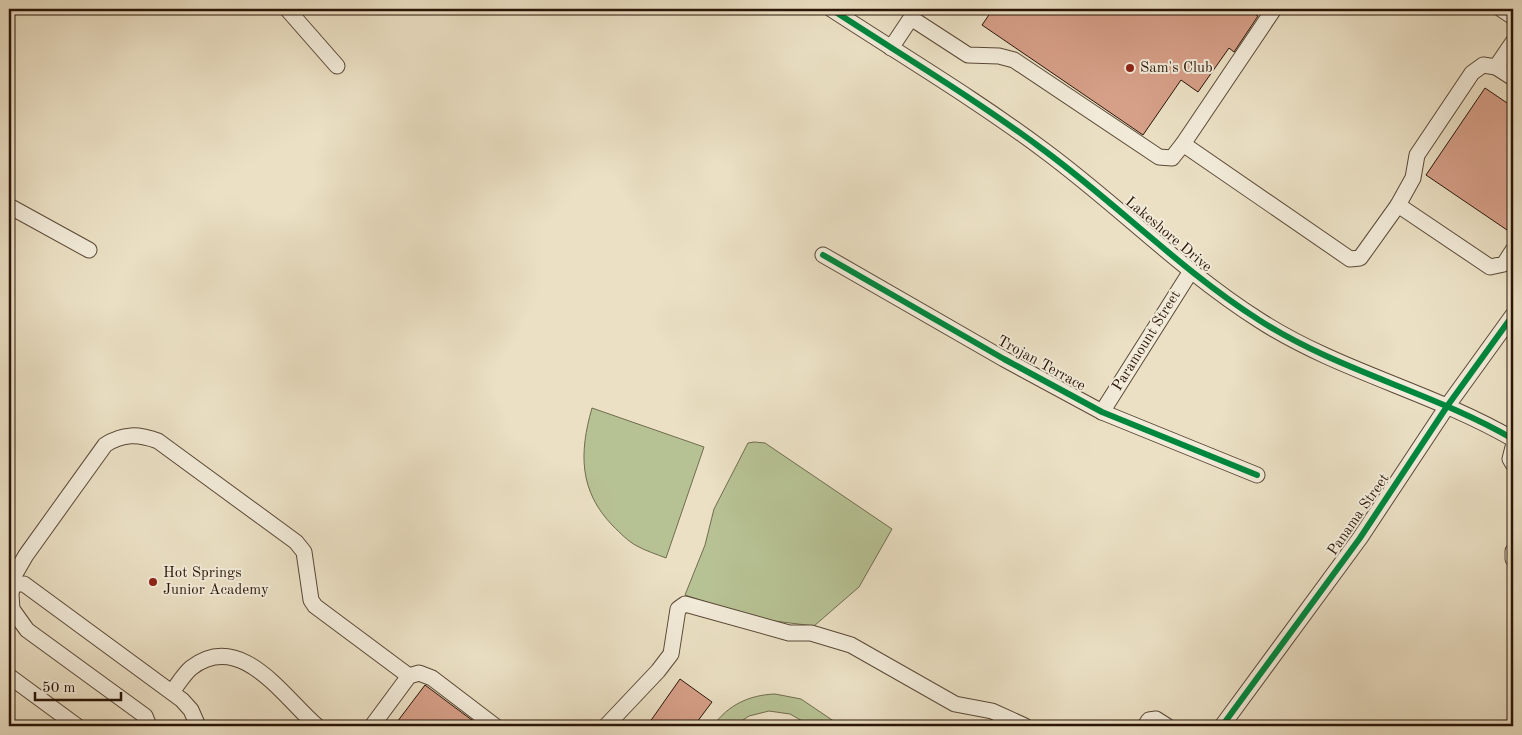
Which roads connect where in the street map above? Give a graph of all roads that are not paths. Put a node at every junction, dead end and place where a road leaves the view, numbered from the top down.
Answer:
1 (287, 9) edge
2 (832, 9) edge
3 (1274, 9) edge
4 (1501, 9) edge
5 (914, 13) edge
6 (1513, 17) edge
7 (1513, 42) edge
8 (891, 48) junction
9 (337, 66) dead end
10 (1496, 66) junction
11 (1513, 78) edge
12 (1183, 144) junction
13 (1398, 205) junction
14 (9, 206) edge
15 (89, 250) dead end
16 (1513, 250) edge
17 (823, 255) dead end
18 (1191, 271) junction
19 (1513, 315) edge
20 (1448, 406) junction
21 (1102, 412) junction
22 (1513, 439) edge
23 (1513, 448) edge
24 (1513, 464) edge
25 (1257, 475) dead end
26 (1513, 551) edge
27 (1513, 558) edge
28 (13, 584) junction
29 (9, 676) edge
30 (409, 676) junction
31 (172, 692) junction
32 (77, 726) edge
33 (150, 726) edge
34 (198, 726) edge
35 (317, 726) edge
36 (372, 726) edge
37 (495, 726) edge
38 (606, 726) edge
39 (1025, 726) edge
40 (1145, 726) edge
41 (1167, 726) edge
42 (1222, 726) edge

1 - 9 street
2 - 8 street, Lakeshore Drive
3 - 12 street
4 - 6 street
5 - 8 street
5 - 12 street
7 - 10 street
8 - 18 street, Lakeshore Drive
10 - 11 street
10 - 13 street
12 - 13 street
13 - 16 street
14 - 15 street
17 - 21 street, Trojan Terrace
18 - 20 street, Lakeshore Drive
18 - 21 street, Paramount Street
19 - 20 street, Panama Street
20 - 22 street, Lakeshore Drive
20 - 42 street, Panama Street
21 - 25 street, Trojan Terrace
23 - 24 street
26 - 27 street
28 - 30 street
28 - 31 street
28 - 33 street
29 - 32 street
30 - 36 street
30 - 37 street
31 - 34 street
31 - 35 street
38 - 39 street
40 - 41 street

